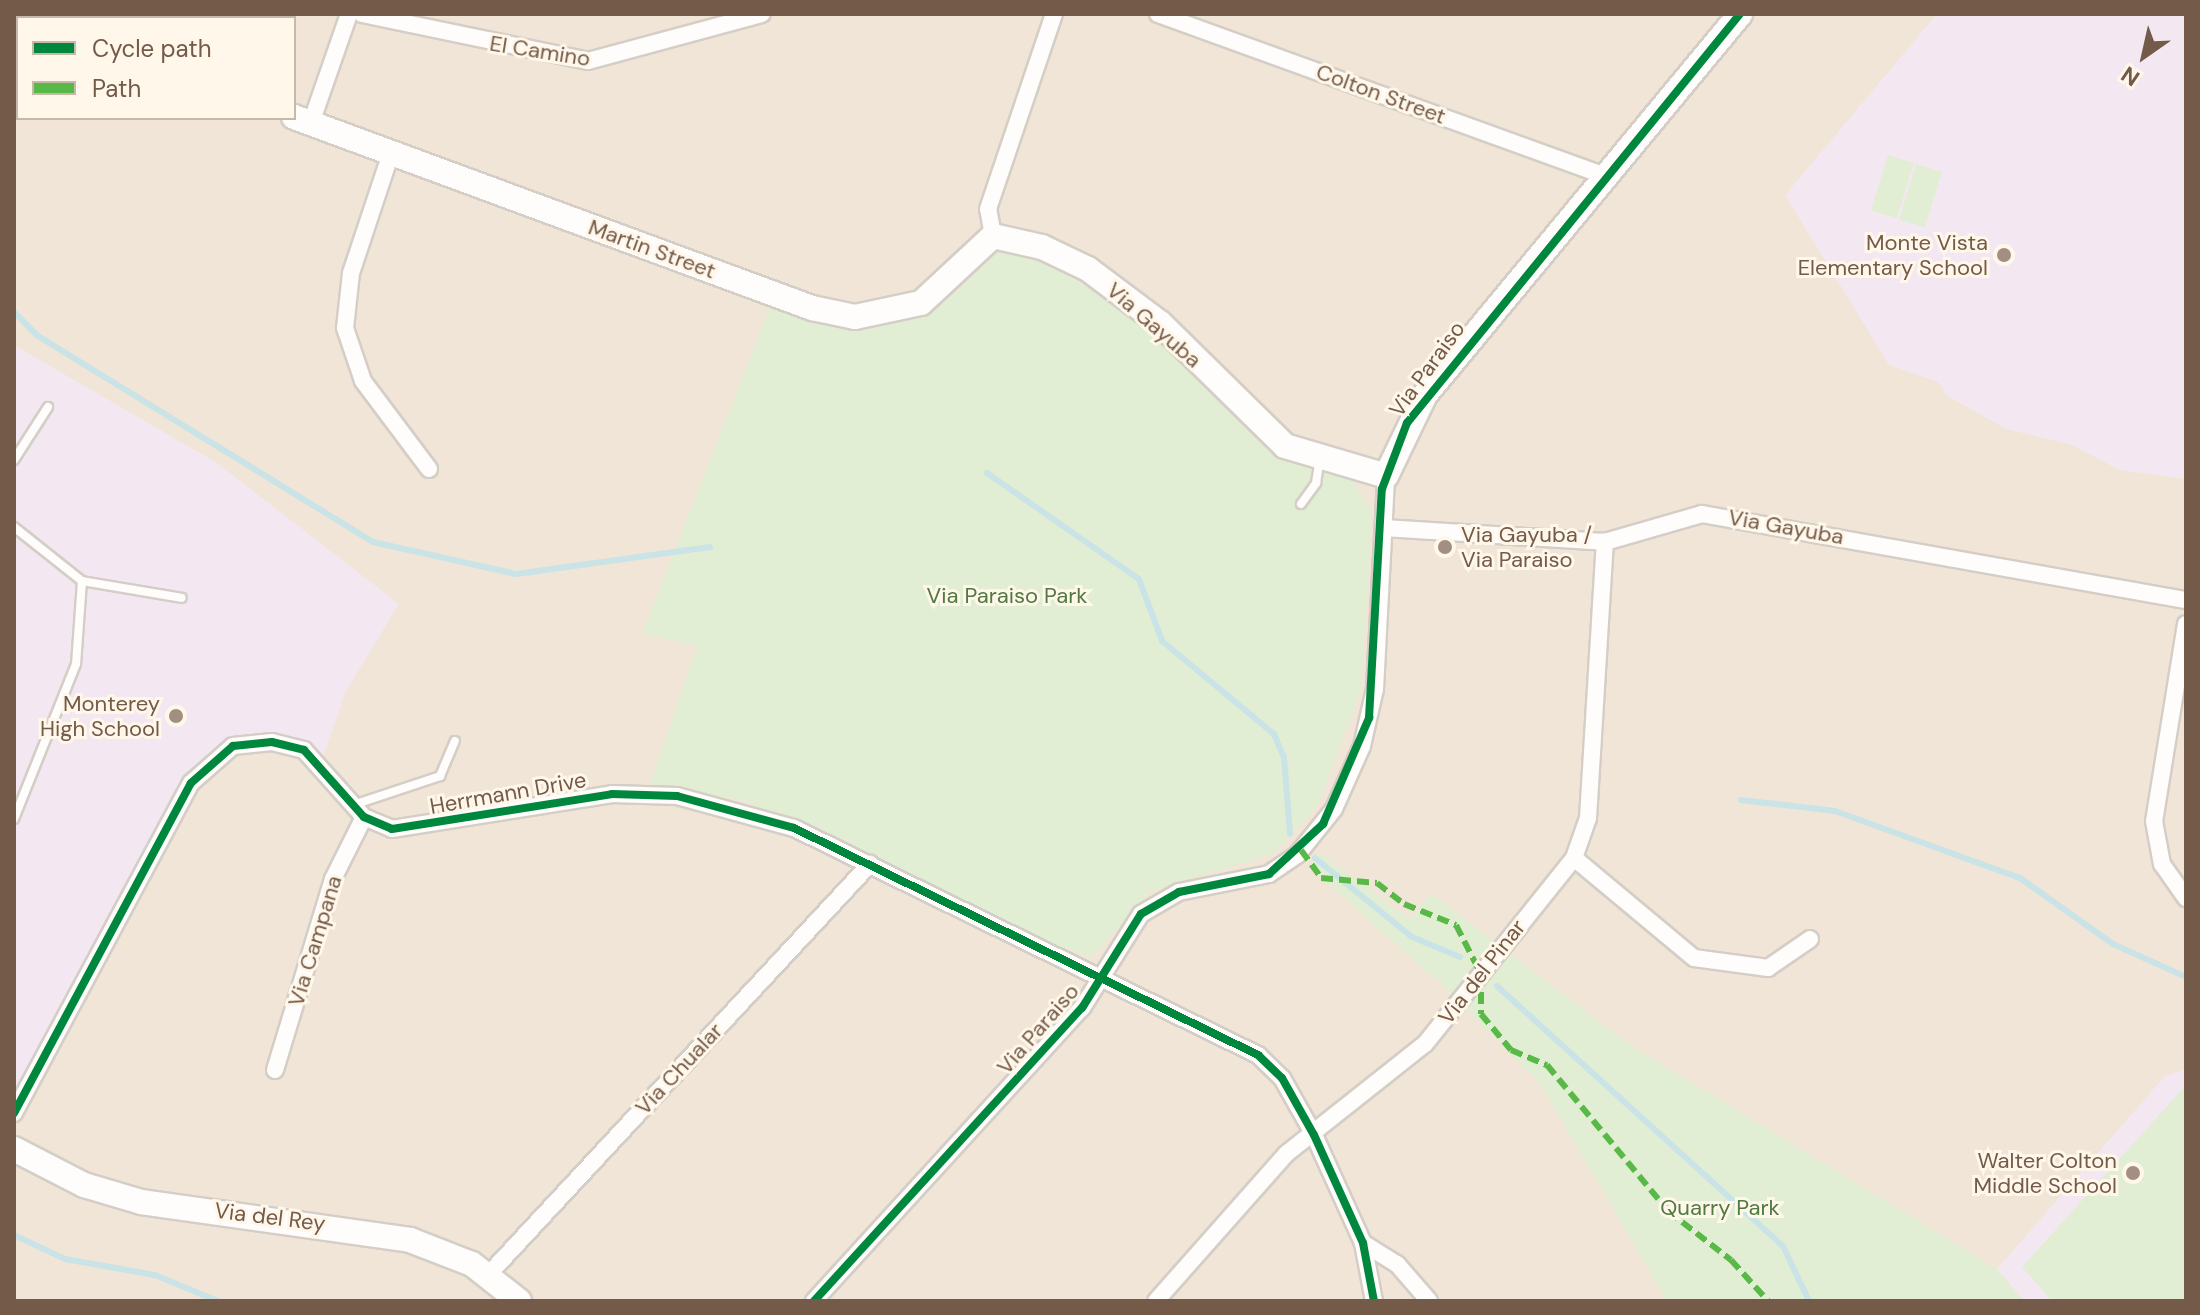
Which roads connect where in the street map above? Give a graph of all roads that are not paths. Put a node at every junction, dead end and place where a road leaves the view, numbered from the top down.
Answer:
1 (349, 14) edge
2 (362, 14) edge
3 (762, 14) edge
4 (1054, 14) edge
5 (1158, 14) edge
6 (1740, 14) edge
7 (302, 120) edge
8 (391, 153) junction
9 (1603, 175) junction
10 (993, 236) junction
11 (48, 407) dead end
12 (1320, 458) junction
13 (14, 460) edge
14 (429, 469) dead end
15 (1386, 476) junction
16 (1301, 504) dead end
17 (14, 527) edge
18 (1384, 528) junction
19 (1605, 542) junction
20 (82, 581) junction
21 (182, 598) dead end
22 (2186, 600) edge
23 (2186, 624) edge
24 (455, 741) dead end
25 (358, 811) junction
26 (14, 819) edge
27 (1574, 858) junction
28 (870, 864) junction
29 (2186, 898) edge
30 (1810, 939) dead end
31 (1105, 978) junction
32 (275, 1070) dead end
33 (14, 1113) edge
34 (1314, 1135) junction
35 (14, 1149) edge
36 (1363, 1243) junction
37 (489, 1274) junction
38 (518, 1301) edge
39 (814, 1301) edge
40 (1156, 1301) edge
41 (1374, 1301) edge
42 (1429, 1301) edge

1 - 7 street
2 - 3 street, El Camino
4 - 10 street
5 - 9 street, Colton Street
6 - 9 street, Via Paraiso
7 - 8 street, Martin Street
8 - 10 street, Martin Street
8 - 14 street
9 - 15 street, Via Paraiso
10 - 12 street, Via Gayuba
11 - 13 lane
12 - 15 street, Via Gayuba
12 - 16 lane
15 - 18 street, Via Paraiso
17 - 20 lane
18 - 19 street, Via Gayuba
18 - 31 street, Via Paraiso
19 - 22 street, Via Gayuba
19 - 27 street, Via del Pinar
20 - 21 lane
20 - 26 lane
23 - 29 street
24 - 25 lane
25 - 28 street, Herrmann Drive
25 - 32 street, Via Campana
25 - 33 street
27 - 30 street
27 - 34 street, Via del Pinar
28 - 31 street, Herrmann Drive
28 - 37 street, Via Chualar
31 - 34 street, Herrmann Drive
31 - 39 street, Via Paraiso
34 - 36 street, Herrmann Drive
34 - 40 street, Via del Pinar
35 - 37 street, Via del Rey
36 - 41 street, Herrmann Drive
36 - 42 street
37 - 38 street, Via del Rey

